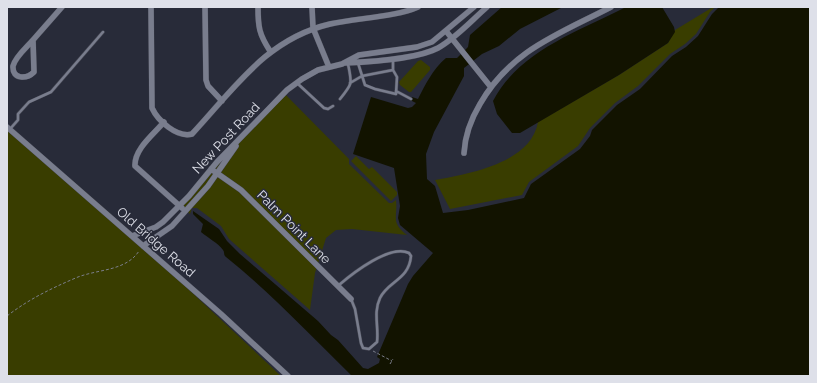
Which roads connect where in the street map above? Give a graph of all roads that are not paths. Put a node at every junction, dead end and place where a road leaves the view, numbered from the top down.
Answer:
1 (62, 7) edge
2 (151, 7) edge
3 (205, 7) edge
4 (258, 7) edge
5 (312, 7) edge
6 (418, 7) edge
7 (474, 7) edge
8 (487, 7) edge
9 (611, 7) edge
10 (313, 28) junction
11 (446, 31) junction
12 (103, 32) dead end
13 (451, 38) junction
14 (33, 40) junction
15 (270, 51) junction
16 (393, 58) junction
17 (345, 63) junction
18 (358, 63) junction
19 (329, 67) junction
20 (394, 70) junction
21 (362, 76) junction
22 (296, 83) junction
23 (350, 83) junction
24 (490, 86) junction
25 (396, 91) junction
26 (340, 99) dead end
27 (411, 99) dead end
28 (222, 101) junction
29 (333, 106) dead end
30 (164, 122) junction
31 (8, 128) edge
32 (243, 135) junction
33 (464, 153) dead end
34 (211, 169) junction
35 (218, 174) junction
36 (179, 206) junction
37 (185, 211) junction
38 (132, 236) junction
39 (143, 246) junction
40 (338, 286) junction
41 (351, 299) joint
42 (288, 376) edge

1 - 14 street
2 - 30 street
3 - 28 street
4 - 15 street
5 - 10 street
6 - 10 street
7 - 11 street, New Post Road
8 - 13 street, New Post Road
9 - 24 street
10 - 15 street
10 - 19 street
11 - 13 street
11 - 17 street, New Post Road
12 - 31 lane
13 - 16 street, New Post Road
13 - 24 street
14 - 14 street
15 - 28 street
16 - 18 street, New Post Road
16 - 20 lane
17 - 18 street, New Post Road
17 - 19 street, New Post Road
17 - 23 lane
18 - 21 lane
19 - 22 street, New Post Road
20 - 21 lane
20 - 25 lane
21 - 23 lane
21 - 25 lane
22 - 29 lane
22 - 32 street, New Post Road
23 - 26 lane
24 - 33 street
25 - 27 lane
28 - 30 street
30 - 36 street
31 - 38 street, Old Bridge Road
32 - 34 street, New Post Road
32 - 35 street
34 - 35 street, Palm Point Lane
34 - 36 street, New Post Road
35 - 37 street
35 - 40 street, Palm Point Lane
36 - 37 street
36 - 38 street, New Post Road
37 - 39 street
38 - 39 street, Old Bridge Road
39 - 42 street, Old Bridge Road
40 - 41 street, Palm Point Lane
40 - 41 lane

